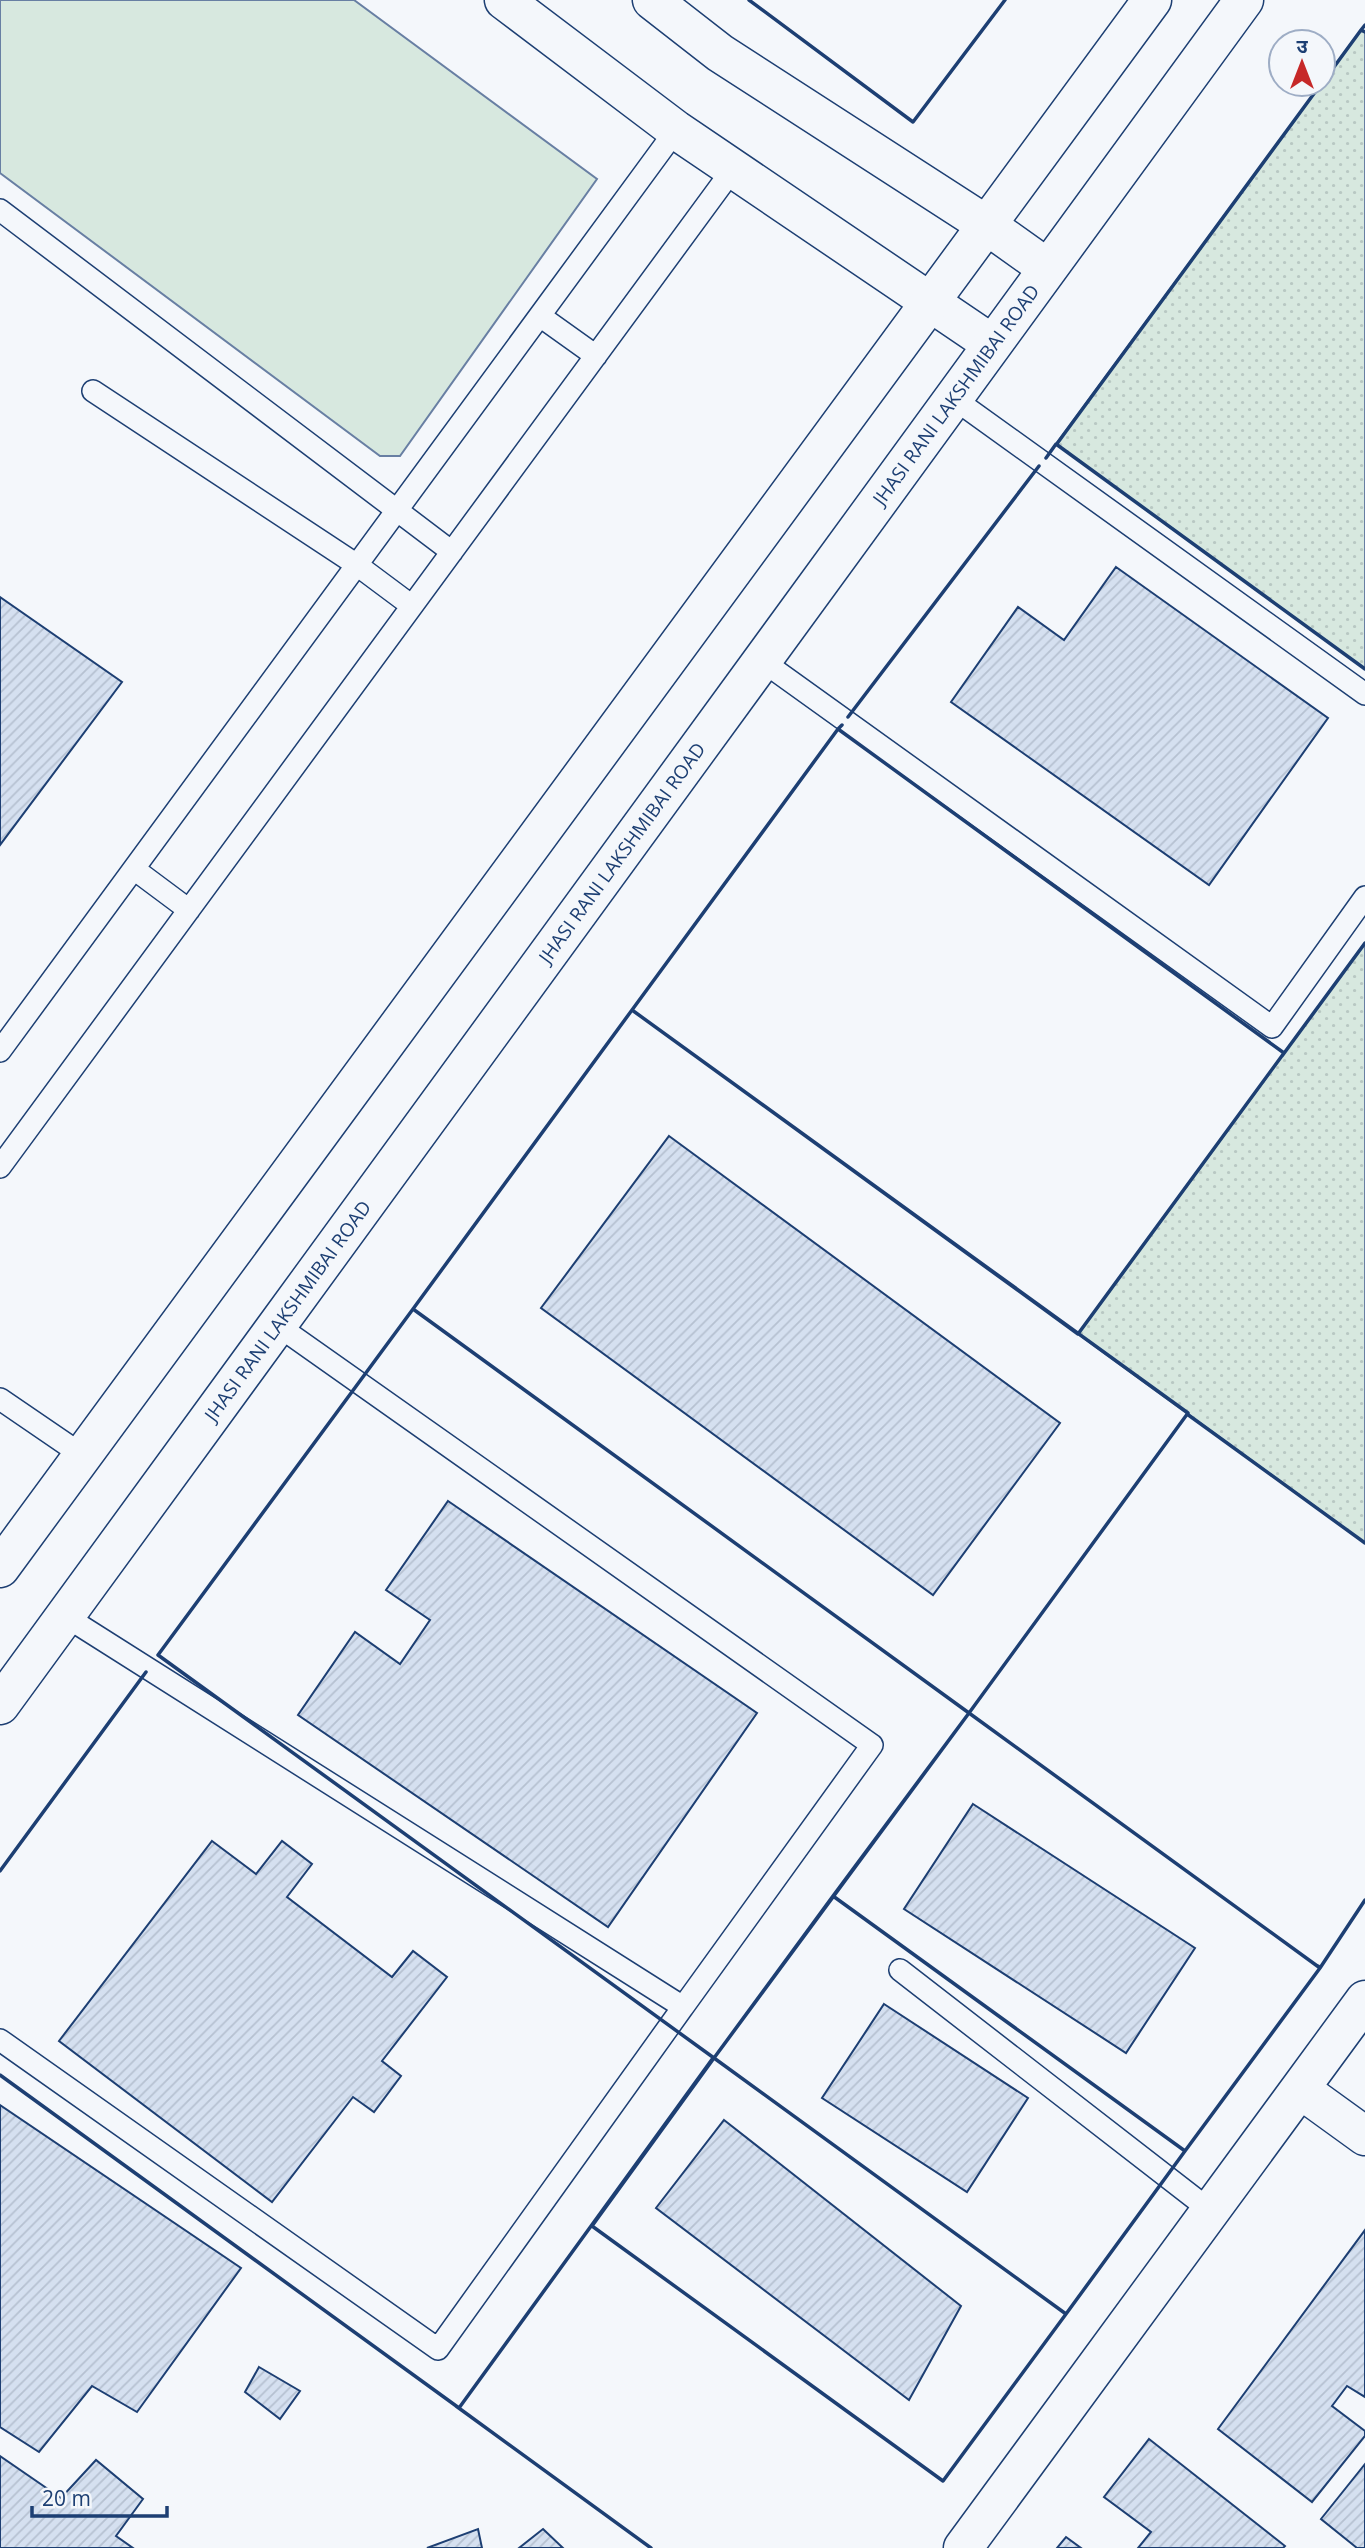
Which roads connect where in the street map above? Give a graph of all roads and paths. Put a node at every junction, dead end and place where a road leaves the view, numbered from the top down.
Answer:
1 (504, 0) edge
2 (652, 0) edge
3 (1152, 0) edge
4 (1244, 0) edge
5 (676, 130) junction
6 (733, 169) junction
7 (0, 210) edge
8 (988, 226) junction
9 (1047, 268) junction
10 (931, 303) junction
11 (540, 316) junction
12 (992, 344) junction
13 (596, 356) junction
14 (93, 391) dead end
15 (953, 398) junction
16 (396, 511) junction
17 (452, 552) junction
18 (356, 565) junction
19 (412, 606) junction
20 (761, 660) junction
21 (1365, 694) edge
22 (134, 869) junction
23 (1365, 897) edge
24 (189, 910) junction
25 (0, 1051) edge
26 (0, 1167) edge
27 (277, 1325) junction
28 (0, 1399) edge
29 (82, 1455) junction
30 (0, 1568) edge
31 (65, 1616) junction
32 (0, 1705) edge
33 (900, 1970) dead end
34 (1365, 2000) edge
35 (683, 2007) junction
36 (0, 2039) edge
37 (1300, 2089) junction
38 (1365, 2136) edge
39 (1211, 2211) junction
40 (964, 2548) edge

1 - 5 main road
2 - 8 main road
3 - 8 main road
4 - 9 main road, JHASI RANI LAKSHMIBAI ROAD
5 - 6 main road
5 - 11 lane
6 - 10 main road
6 - 13 lane
7 - 16 lane
8 - 9 main road
8 - 10 main road
9 - 12 main road, JHASI RANI LAKSHMIBAI ROAD
10 - 12 main road
10 - 29 main road
11 - 13 lane
11 - 16 lane
12 - 15 main road, JHASI RANI LAKSHMIBAI ROAD
13 - 17 lane
14 - 18 lane
15 - 20 main road, JHASI RANI LAKSHMIBAI ROAD
15 - 21 lane
16 - 17 lane
16 - 18 lane
17 - 19 lane
18 - 19 lane
18 - 22 lane
19 - 24 lane
20 - 23 lane
20 - 27 main road, JHASI RANI LAKSHMIBAI ROAD
22 - 24 lane
22 - 25 lane
24 - 26 lane
27 - 31 main road, JHASI RANI LAKSHMIBAI ROAD
27 - 35 lane
28 - 29 lane
29 - 30 main road
31 - 32 main road, JHASI RANI LAKSHMIBAI ROAD
31 - 35 lane
33 - 39 lane
34 - 37 main road
35 - 36 lane
37 - 38 main road
37 - 39 main road
39 - 40 main road

